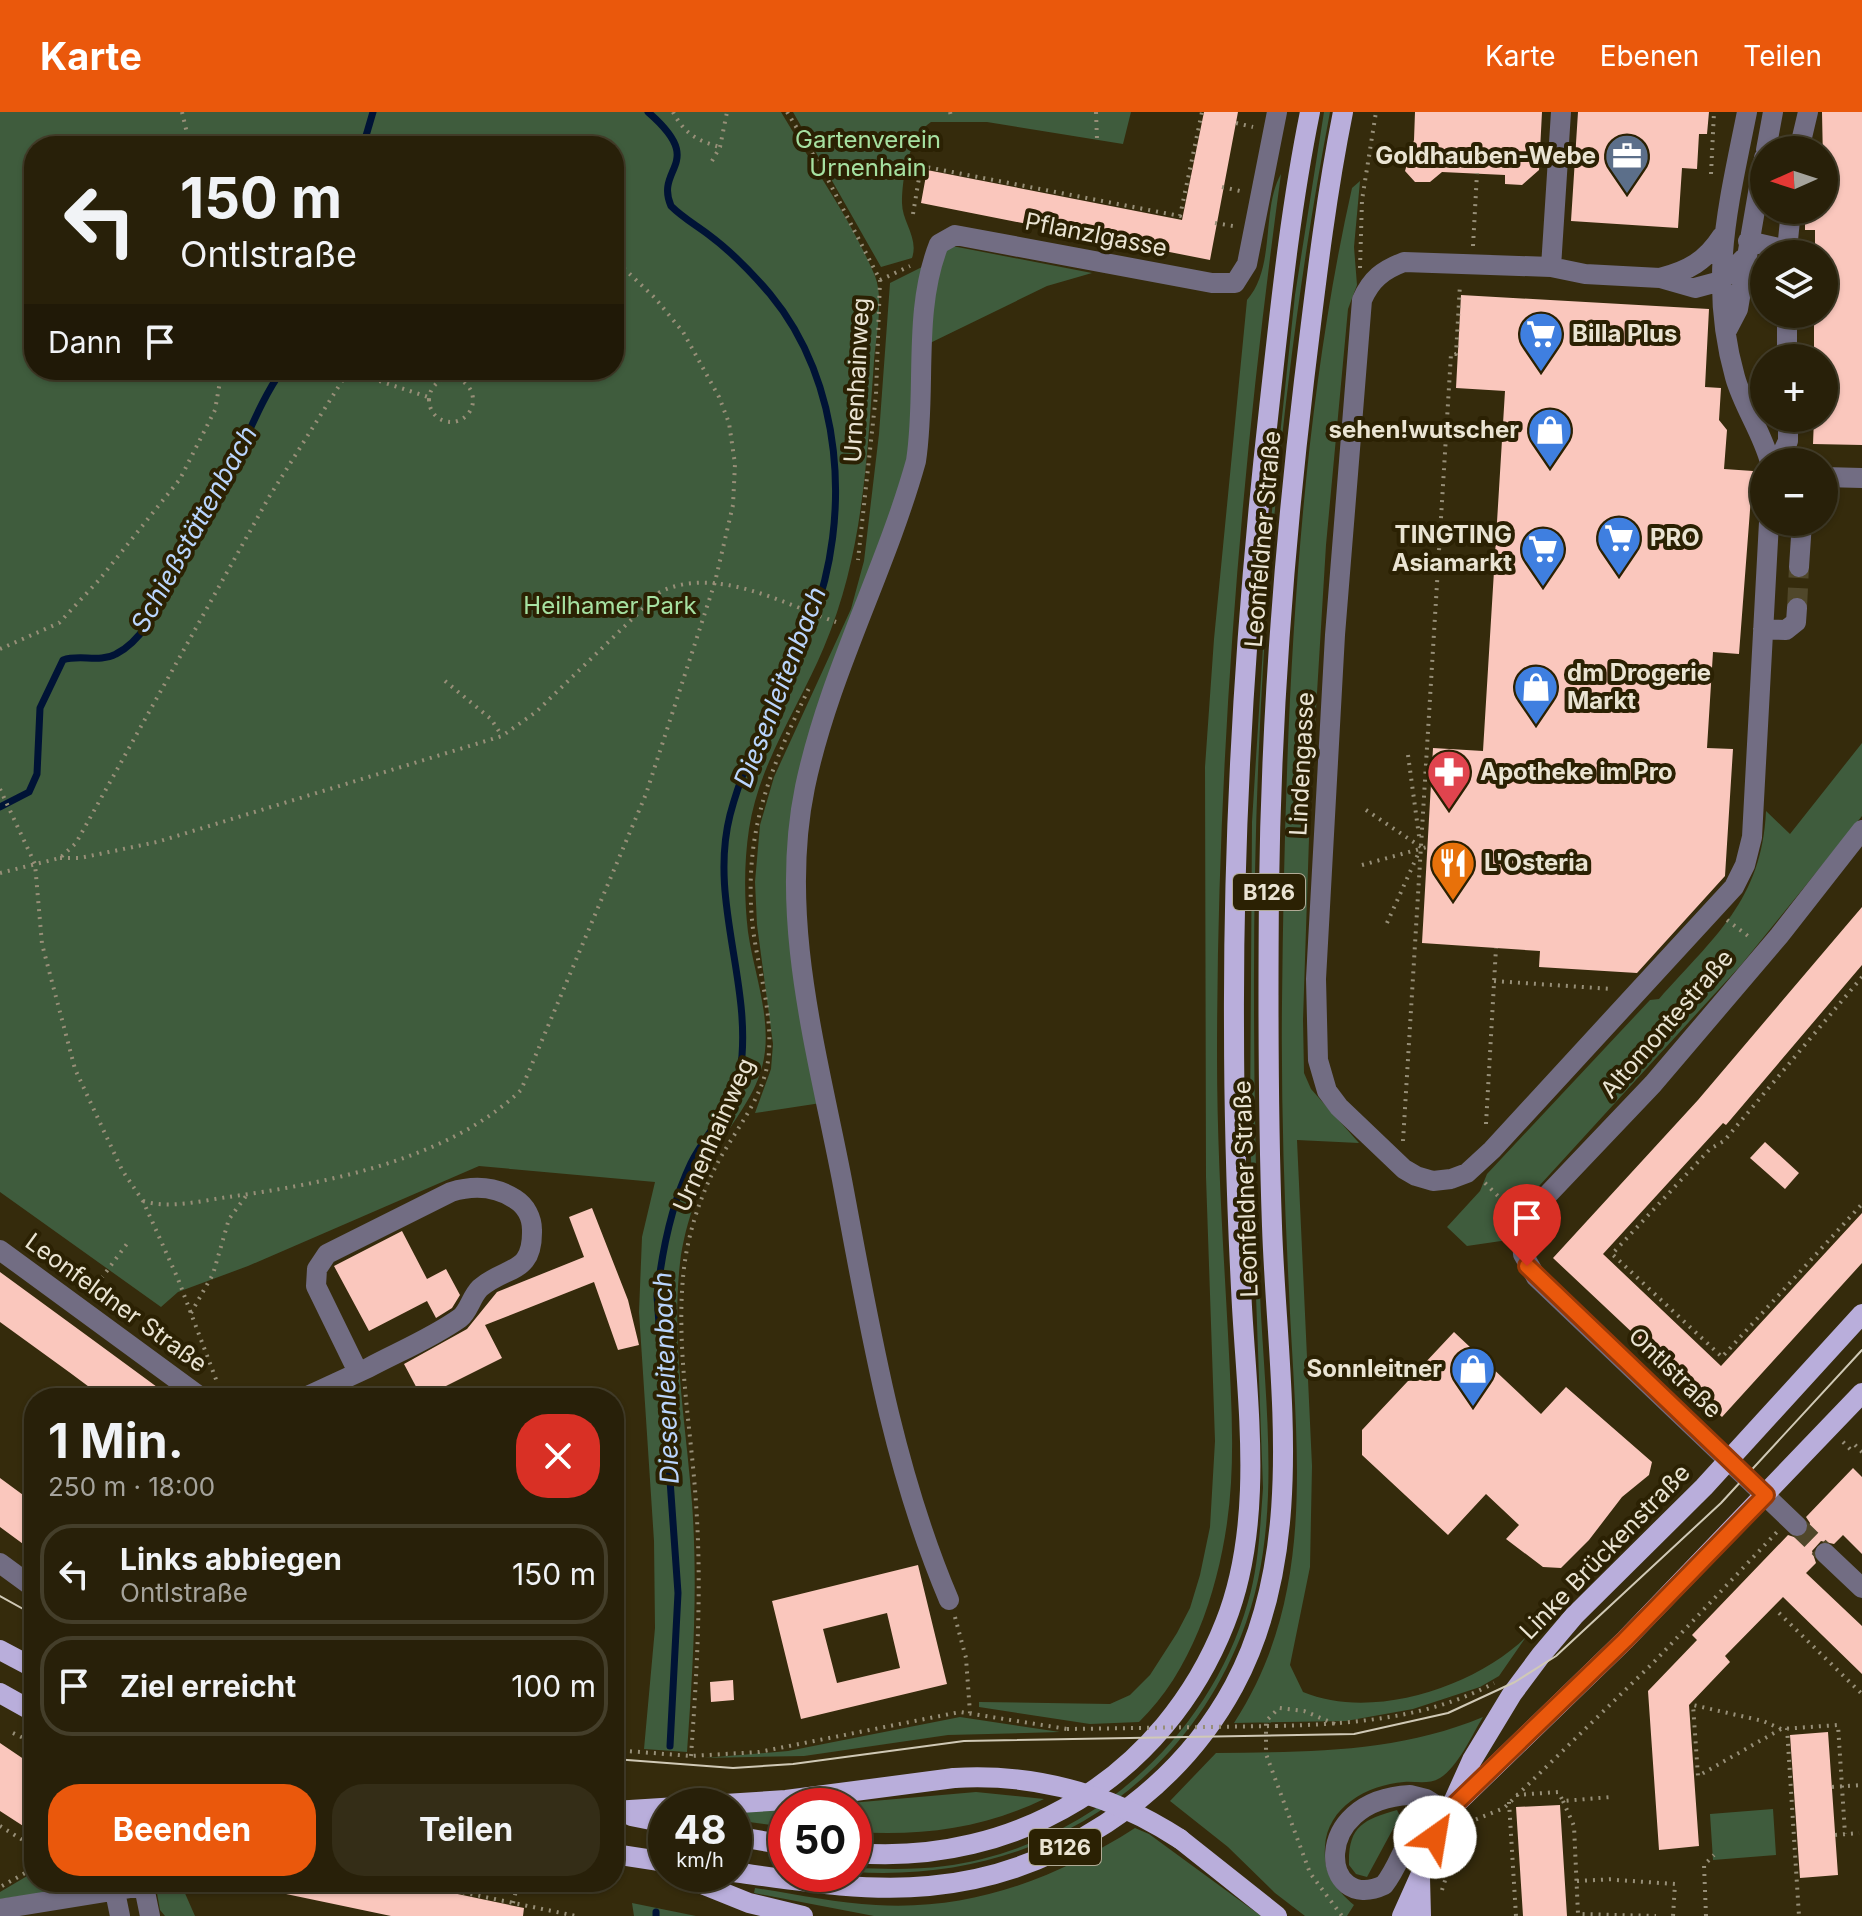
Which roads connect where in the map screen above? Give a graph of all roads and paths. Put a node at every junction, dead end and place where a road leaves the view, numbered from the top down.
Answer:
1 (182, 112) edge
2 (673, 112) edge
3 (727, 112) edge
4 (787, 112) edge
5 (1096, 112) edge
6 (1202, 112) edge
7 (1277, 112) edge
8 (1310, 112) edge
9 (1343, 112) edge
10 (1376, 112) edge
11 (1561, 112) edge
12 (1714, 112) edge
13 (1747, 112) edge
14 (1773, 112) edge
15 (1808, 112) edge
16 (1236, 123) dead end
17 (1258, 128) dead end
18 (188, 136) edge
19 (1769, 136) edge
20 (1802, 136) edge
21 (1097, 139) dead end
22 (720, 147) junction
23 (712, 161) dead end
24 (1477, 173) dead end
25 (1711, 184) dead end
26 (1222, 187) dead end
27 (1245, 192) dead end
28 (913, 214) dead end
29 (1215, 223) dead end
30 (1751, 224) edge
31 (1238, 227) dead end
32 (1722, 236) junction
33 (1746, 249) junction
34 (1750, 249) edge
35 (934, 259) junction
36 (1467, 263) junction
37 (1551, 267) junction
38 (624, 269) edge
39 (1361, 278) dead end
40 (1660, 278) junction
41 (880, 280) junction
42 (1721, 281) junction
43 (1726, 332) junction
44 (220, 380) edge
45 (343, 380) edge
46 (376, 380) edge
47 (446, 380) edge
48 (457, 380) edge
49 (428, 397) junction
50 (1764, 448) edge
51 (1838, 477) edge
52 (1862, 478) edge
53 (1768, 536) edge
54 (1801, 536) edge
55 (1799, 567) tunnel mouth
56 (855, 572) dead end
57 (715, 582) junction
58 (1797, 608) dead end
59 (844, 611) dead end
60 (1763, 629) junction
61 (0, 649) edge
62 (814, 679) dead end
63 (445, 681) dead end
64 (502, 736) junction
65 (1408, 755) dead end
66 (0, 789) edge
67 (1366, 810) dead end
68 (1862, 830) edge
69 (1421, 847) junction
70 (1427, 847) dead end
71 (60, 858) junction
72 (35, 864) junction
73 (1362, 865) dead end
74 (0, 873) edge
75 (1724, 918) dead end
76 (1387, 923) dead end
77 (1496, 948) dead end
78 (1767, 950) junction
79 (1862, 977) edge
80 (1494, 981) junction
81 (1638, 991) junction
82 (1402, 1147) dead end
83 (1484, 1157) junction
84 (248, 1194) junction
85 (143, 1201) junction
86 (1862, 1204) edge
87 (1518, 1215) dead end
88 (129, 1241) dead end
89 (0, 1250) edge
90 (1523, 1254) joint
91 (80, 1308) junction
92 (191, 1313) junction
93 (1862, 1314) edge
94 (358, 1372) junction
95 (205, 1388) edge
96 (209, 1388) edge
97 (324, 1388) edge
98 (1862, 1393) edge
99 (1855, 1445) dead end
100 (1862, 1452) edge
101 (1729, 1460) junction
102 (1766, 1495) junction
103 (1787, 1529) joint
104 (1825, 1553) tunnel mouth
105 (0, 1563) edge
106 (24, 1581) edge
107 (1862, 1588) edge
108 (949, 1600) joint
109 (1779, 1613) dead end
110 (0, 1650) edge
111 (24, 1663) edge
112 (1502, 1679) dead end
113 (0, 1693) edge
114 (1862, 1694) edge
115 (24, 1706) edge
116 (970, 1713) junction
117 (1335, 1724) junction
118 (1784, 1728) junction
119 (13, 1733) dead end
120 (24, 1738) edge
121 (624, 1751) edge
122 (691, 1756) junction
123 (1862, 1785) edge
124 (1832, 1787) dead end
125 (1842, 1787) junction
126 (1516, 1795) junction
127 (1611, 1797) dead end
128 (1563, 1801) junction
129 (1509, 1802) junction
130 (624, 1811) edge
131 (1447, 1812) junction
132 (624, 1814) edge
133 (648, 1819) edge
134 (0, 1826) edge
135 (1859, 1833) dead end
136 (1845, 1834) junction
137 (1835, 1835) dead end
138 (24, 1841) edge
139 (1458, 1848) dead end
140 (872, 1853) edge
141 (624, 1855) edge
142 (1714, 1855) dead end
143 (636, 1857) junction
144 (648, 1859) edge
145 (1453, 1859) dead end
146 (648, 1862) edge
147 (24, 1874) edge
148 (752, 1874) edge
149 (1420, 1874) junction
150 (1577, 1881) junction
151 (0, 1887) edge
152 (84, 1892) edge
153 (115, 1892) edge
154 (145, 1892) edge
155 (461, 1892) edge
156 (516, 1892) edge
157 (722, 1892) edge
158 (1441, 1893) dead end
159 (513, 1903) junction
160 (0, 1909) edge
161 (120, 1916) edge
162 (150, 1916) edge
163 (576, 1916) edge
164 (803, 1916) edge
165 (1277, 1916) edge
166 (1342, 1916) edge
167 (1402, 1916) edge
168 (1421, 1916) edge
169 (1516, 1916) edge
170 (1656, 1916) edge
171 (1673, 1916) edge
172 (1706, 1916) edge
173 (1799, 1916) edge

1 - 18 path
2 - 22 path
3 - 22 path
4 - 41 path, Urnenhainweg
5 - 21 path
6 - 28 path
7 - 35 street, Pflanzlgasse
8 - 140 main road, Leonfeldner Straße / B126
9 - 148 main road, Leonfeldner Straße / B126
10 - 39 path
11 - 37 street
12 - 25 path
13 - 32 street
14 - 19 street
15 - 20 street
16 - 17 path
22 - 23 path
24 - 36 path
26 - 27 path
29 - 31 path
30 - 33 street
32 - 40 street, Lindengasse
32 - 42 street
33 - 34 street
33 - 42 street
33 - 43 street
35 - 41 path
35 - 108 street
36 - 37 street, Lindengasse
36 - 69 path
36 - 83 street, Lindengasse
37 - 40 street, Lindengasse
38 - 57 path
40 - 42 street, Lindengasse
41 - 56 path, Urnenhainweg
42 - 43 street
43 - 50 street
44 - 61 path
45 - 71 path
46 - 49 path
47 - 49 path
48 - 49 path
51 - 52 street
53 - 60 street, Lindengasse
54 - 55 street
57 - 59 path
57 - 64 path
57 - 84 path
58 - 60 street
60 - 81 street, Lindengasse
62 - 122 path, Urnenhainweg
63 - 64 path
64 - 71 path
65 - 69 path
66 - 72 path
67 - 69 path
68 - 78 street, Altomontestraße
69 - 70 path
69 - 73 path
69 - 76 path
69 - 82 path
71 - 72 path
72 - 74 path
72 - 85 path
75 - 78 path
77 - 80 path
78 - 90 street, Altomontestraße
79 - 86 path
80 - 81 path
80 - 83 path
81 - 83 street, Lindengasse
83 - 87 path
84 - 85 path
84 - 92 path
85 - 92 path
88 - 91 path
89 - 91 street, Leonfeldner Straße
90 - 101 street, Ontlstraße
91 - 95 street, Leonfeldner Straße
92 - 96 path
93 - 101 main road, Linke Brückenstraße
94 - 94 street
94 - 97 street
98 - 102 main road, Linke Brückenstraße
99 - 100 path
101 - 102 street, Ontlstraße
101 - 131 main road, Linke Brückenstraße
102 - 103 street, Ontlstraße
102 - 131 main road, Linke Brückenstraße
103 - 126 path
104 - 107 street
105 - 106 street
108 - 116 path
109 - 114 path
110 - 111 main road
112 - 117 path
113 - 115 main road
116 - 117 path, bridge
116 - 122 path
117 - 166 path
118 - 118 path
118 - 125 path
118 - 173 path
119 - 120 path
121 - 122 path
123 - 125 path
124 - 125 path
125 - 136 path
126 - 128 path
126 - 129 path
127 - 128 path
128 - 150 path
129 - 139 path
129 - 169 path
130 - 165 main road, bridge
131 - 131 street
131 - 149 main road, Linke Brückenstraße
132 - 133 main road
134 - 138 path
135 - 136 path
136 - 137 path
141 - 143 main road
142 - 172 path
143 - 144 main road
143 - 146 main road
145 - 158 path
147 - 151 path
149 - 167 main road, Linke Brückenstraße
149 - 168 main road, Linke Brückenstraße
150 - 170 path
150 - 171 path
152 - 160 street
153 - 161 street
154 - 162 street
155 - 159 path
156 - 159 path
157 - 164 main road
159 - 163 path

